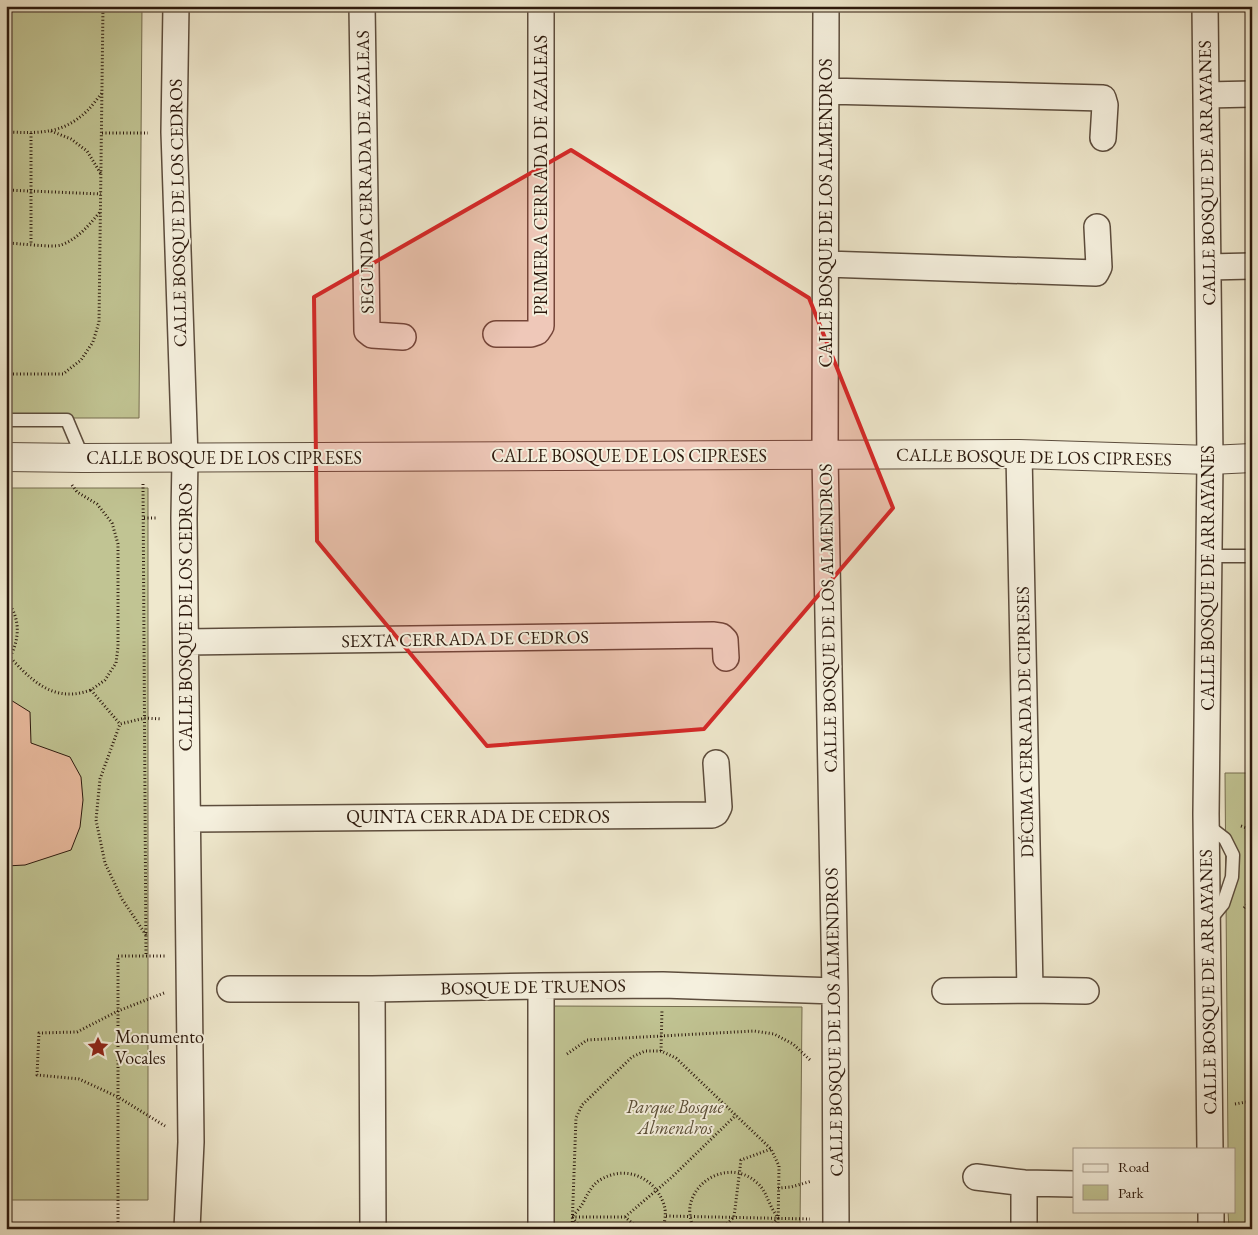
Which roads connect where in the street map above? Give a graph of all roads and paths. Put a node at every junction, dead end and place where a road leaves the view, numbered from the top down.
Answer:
1 (103, 6) edge
2 (176, 6) edge
3 (362, 6) edge
4 (541, 6) edge
5 (826, 6) edge
6 (1205, 6) edge
7 (826, 91) junction
8 (102, 93) junction
9 (1252, 94) edge
10 (1206, 95) junction
11 (51, 131) junction
12 (6, 132) edge
13 (174, 132) junction
14 (31, 133) junction
15 (102, 133) junction
16 (1103, 138) dead end
17 (101, 174) junction
18 (6, 190) edge
19 (31, 191) junction
20 (101, 194) junction
21 (101, 211) junction
22 (1097, 227) dead end
23 (6, 243) edge
24 (31, 244) junction
25 (826, 264) junction
26 (1252, 266) edge
27 (1208, 267) junction
28 (496, 334) dead end
29 (403, 337) dead end
30 (6, 374) edge
31 (6, 420) edge
32 (1019, 454) junction
33 (825, 455) junction
34 (6, 457) edge
35 (53, 458) junction
36 (83, 458) junction
37 (143, 458) junction
38 (185, 458) junction
39 (1252, 458) edge
40 (1210, 460) junction
41 (1209, 556) junction
42 (1252, 556) edge
43 (6, 600) edge
44 (186, 642) junction
45 (6, 653) edge
46 (10, 657) junction
47 (726, 658) dead end
48 (6, 663) edge
49 (91, 690) junction
50 (145, 718) junction
51 (186, 720) junction
52 (120, 724) junction
53 (716, 763) dead end
54 (188, 819) junction
55 (146, 935) junction
56 (146, 956) junction
57 (189, 957) junction
58 (190, 984) junction
59 (663, 985) junction
60 (541, 986) junction
61 (230, 989) dead end
62 (372, 990) junction
63 (835, 990) junction
64 (1030, 990) junction
65 (945, 991) dead end
66 (1086, 991) dead end
67 (118, 1011) junction
68 (662, 1036) junction
69 (661, 1051) junction
70 (564, 1059) dead end
71 (836, 1084) junction
72 (118, 1096) junction
73 (736, 1115) junction
74 (191, 1142) junction
75 (1210, 1148) edge
76 (771, 1150) junction
77 (739, 1174) junction
78 (836, 1174) junction
79 (976, 1177) dead end
80 (1024, 1183) junction
81 (1073, 1184) edge
82 (778, 1188) junction
83 (657, 1190) junction
84 (1211, 1212) edge
85 (666, 1216) junction
86 (572, 1217) junction
87 (625, 1217) junction
88 (690, 1217) junction
89 (734, 1217) junction
90 (778, 1218) junction
91 (540, 1221) edge
92 (836, 1224) edge
93 (118, 1229) edge
94 (187, 1229) edge
95 (373, 1229) edge
96 (572, 1229) edge
97 (582, 1229) edge
98 (639, 1229) edge
99 (663, 1229) edge
100 (693, 1229) edge
101 (722, 1229) edge
102 (768, 1229) edge
103 (778, 1229) edge
104 (1024, 1229) edge
105 (1211, 1229) edge

1 - 8 path
2 - 13 street, CALLE BOSQUE DE LOS CEDROS
3 - 29 street, SEGUNDA CERRADA DE AZALEAS
4 - 28 street, PRIMERA CERRADA DE AZALEAS
5 - 7 street, CALLE BOSQUE DE LOS ALMENDROS
6 - 10 street, CALLE BOSQUE DE ARRAYANES
7 - 16 street
7 - 25 street, CALLE BOSQUE DE LOS ALMENDROS
8 - 11 path
8 - 15 path
9 - 10 street
10 - 27 street, CALLE BOSQUE DE ARRAYANES
11 - 14 path
11 - 17 path
12 - 14 path
13 - 15 path
13 - 38 street, CALLE BOSQUE DE LOS CEDROS
14 - 19 path
15 - 17 path
17 - 20 path
18 - 19 path
19 - 20 path
19 - 24 path
20 - 21 path
21 - 24 path
21 - 30 path
22 - 25 street
23 - 24 path
25 - 33 street, CALLE BOSQUE DE LOS ALMENDROS
26 - 27 street
27 - 40 street, CALLE BOSQUE DE ARRAYANES
31 - 36 lane
32 - 33 street, CALLE BOSQUE DE LOS CIPRESES
32 - 40 street, CALLE BOSQUE DE LOS CIPRESES
32 - 64 street, DÉCIMA CERRADA DE CIPRESES
33 - 38 street, CALLE BOSQUE DE LOS CIPRESES
33 - 63 street, CALLE BOSQUE DE LOS ALMENDROS
34 - 35 street, CALLE BOSQUE DE LOS CIPRESES
35 - 36 street, CALLE BOSQUE DE LOS CIPRESES
35 - 49 path
36 - 37 street, CALLE BOSQUE DE LOS CIPRESES
37 - 38 street, CALLE BOSQUE DE LOS CIPRESES
37 - 50 path
38 - 44 street, CALLE BOSQUE DE LOS CEDROS
39 - 40 street, CALLE BOSQUE DE LOS CIPRESES
40 - 41 street, CALLE BOSQUE DE ARRAYANES
41 - 42 lane
41 - 75 street, CALLE BOSQUE DE ARRAYANES
43 - 46 path
44 - 47 street, SEXTA CERRADA DE CEDROS
44 - 51 street, CALLE BOSQUE DE LOS CEDROS
45 - 46 path
46 - 48 path
46 - 49 path
49 - 52 path
50 - 51 path
50 - 52 path
50 - 55 path
51 - 54 street, CALLE BOSQUE DE LOS CEDROS
52 - 55 path
53 - 54 street, QUINTA CERRADA DE CEDROS
54 - 57 street, CALLE BOSQUE DE LOS CEDROS
55 - 56 path
56 - 57 path
56 - 67 path
57 - 58 street, CALLE BOSQUE DE LOS CEDROS
58 - 67 path
58 - 74 street, CALLE BOSQUE DE LOS CEDROS
59 - 60 street, BOSQUE DE TRUENOS
59 - 63 street, BOSQUE DE TRUENOS
59 - 68 path
60 - 62 street, BOSQUE DE TRUENOS
60 - 91 street
61 - 62 street, BOSQUE DE TRUENOS
62 - 95 street
63 - 71 street, CALLE BOSQUE DE LOS ALMENDROS
64 - 65 street
64 - 66 street
67 - 72 path
67 - 72 path
68 - 69 path
68 - 70 path
68 - 71 path
69 - 73 path
69 - 86 path
71 - 78 street, CALLE BOSQUE DE LOS ALMENDROS
72 - 74 path
72 - 93 path
73 - 76 path
73 - 83 path
74 - 94 street, CALLE BOSQUE DE LOS CEDROS
76 - 77 path
76 - 82 path
77 - 88 path
77 - 89 path
77 - 90 path
78 - 82 path
78 - 92 street, CALLE BOSQUE DE LOS ALMENDROS
79 - 80 street
80 - 81 street
80 - 104 street
82 - 90 path
83 - 85 path
83 - 86 path
83 - 87 path
84 - 105 street
85 - 88 path
85 - 99 path
86 - 87 path
86 - 91 path
86 - 96 path
86 - 97 path
87 - 98 path
88 - 89 path
88 - 100 path
89 - 90 path
89 - 101 path
90 - 92 path
90 - 102 path
90 - 103 path

